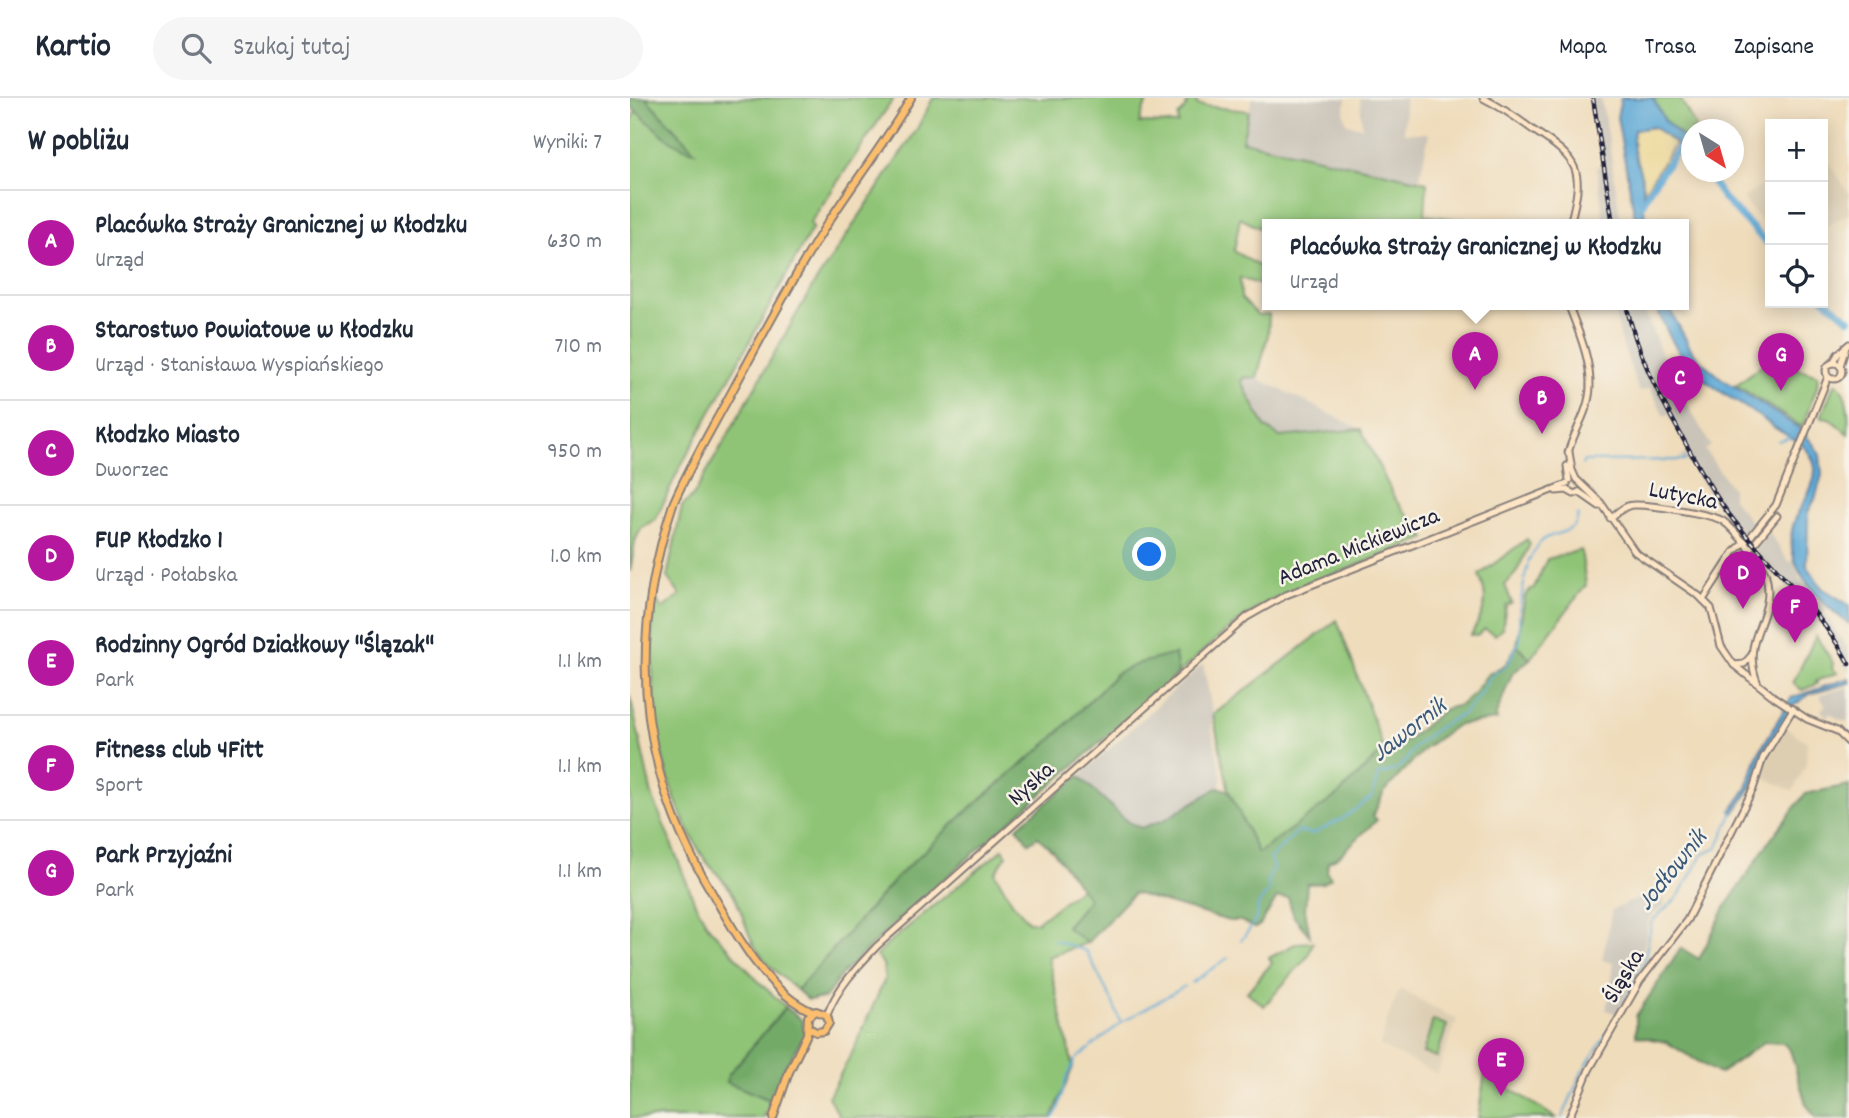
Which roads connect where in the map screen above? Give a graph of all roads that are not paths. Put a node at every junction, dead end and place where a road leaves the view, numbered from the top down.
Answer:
1 (911, 98) edge
2 (1483, 98) edge
3 (1571, 219) edge
4 (1570, 310) edge
5 (1847, 345) edge
6 (1837, 364) junction
7 (1828, 377) junction
8 (1570, 483) junction
9 (1581, 485) junction
10 (1579, 492) junction
11 (1774, 514) junction
12 (1609, 515) junction
13 (1744, 544) junction
14 (1749, 550) junction
15 (1710, 590) junction
16 (1703, 600) junction
17 (1711, 608) junction
18 (1751, 655) junction
19 (1199, 659) joint
20 (1734, 665) junction
21 (1759, 686) junction
22 (1788, 706) junction
23 (1849, 743) edge
24 (817, 1014) junction
25 (812, 1030) junction
26 (773, 1118) edge
27 (1569, 1118) edge

1 - 24 main road
2 - 3 street
4 - 8 street
5 - 6 street
6 - 7 street
6 - 7 street
7 - 11 street
8 - 9 street
8 - 10 street, Adama Mickiewicza
8 - 19 street, Adama Mickiewicza
9 - 10 street
9 - 12 street
10 - 12 street
11 - 13 street
11 - 14 street
12 - 13 street, Lutycka
12 - 16 street
13 - 14 street, Lutycka
13 - 15 street
14 - 18 street, Lutycka
15 - 16 street
15 - 17 street
16 - 17 street
17 - 20 street
18 - 20 street
18 - 21 street
19 - 24 street, Nyska
20 - 21 street
21 - 22 street
22 - 23 street
22 - 27 street, Śląska
24 - 25 main road
24 - 25 main road
25 - 26 main road

